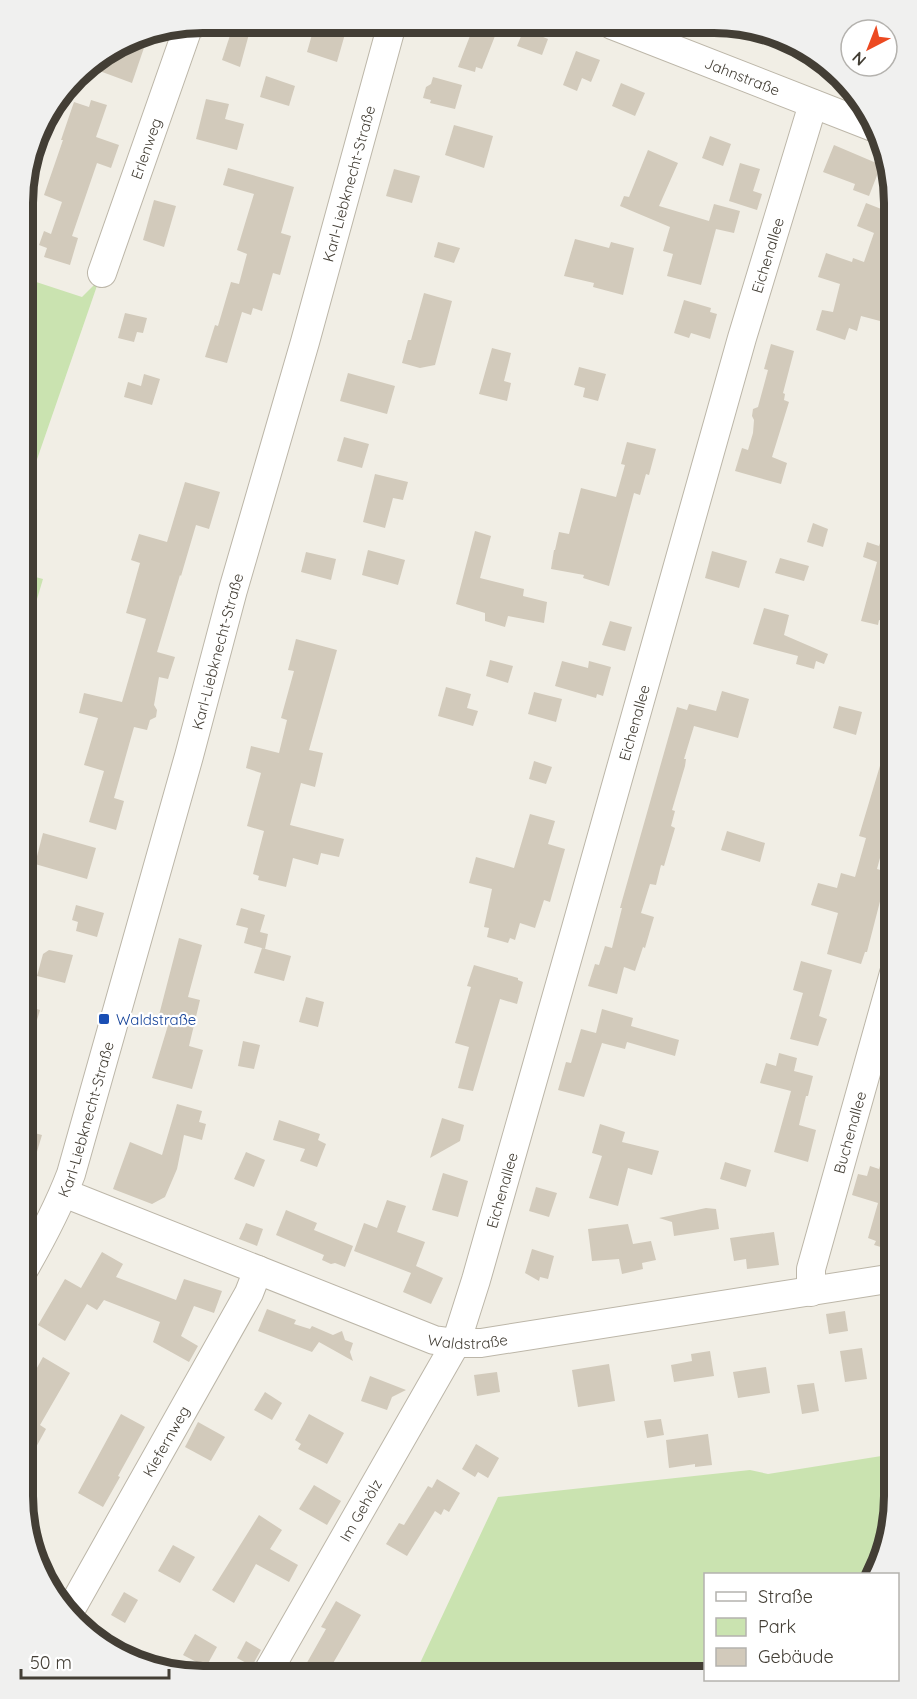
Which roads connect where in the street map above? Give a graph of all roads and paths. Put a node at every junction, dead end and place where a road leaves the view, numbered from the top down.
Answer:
1 (390, 33) edge
2 (632, 33) edge
3 (186, 34) edge
4 (813, 104) junction
5 (863, 123) edge
6 (102, 273) dead end
7 (884, 1009) edge
8 (64, 1193) junction
9 (33, 1254) edge
10 (258, 1270) junction
11 (884, 1280) edge
12 (811, 1292) junction
13 (456, 1343) junction
14 (73, 1605) edge
15 (271, 1666) edge

1 - 8 street, Karl-Liebknecht-Straße
2 - 4 street, Jahnstraße
3 - 6 street, Erlenweg
4 - 5 street, Jahnstraße
4 - 13 street, Eichenallee
7 - 12 street, Buchenallee
8 - 9 street, Karl-Liebknecht-Straße
8 - 10 street, Waldstraße
10 - 13 street, Waldstraße
10 - 14 street, Kiefernweg
11 - 12 street, Waldstraße
12 - 13 street, Waldstraße
13 - 15 street, Im Gehölz

